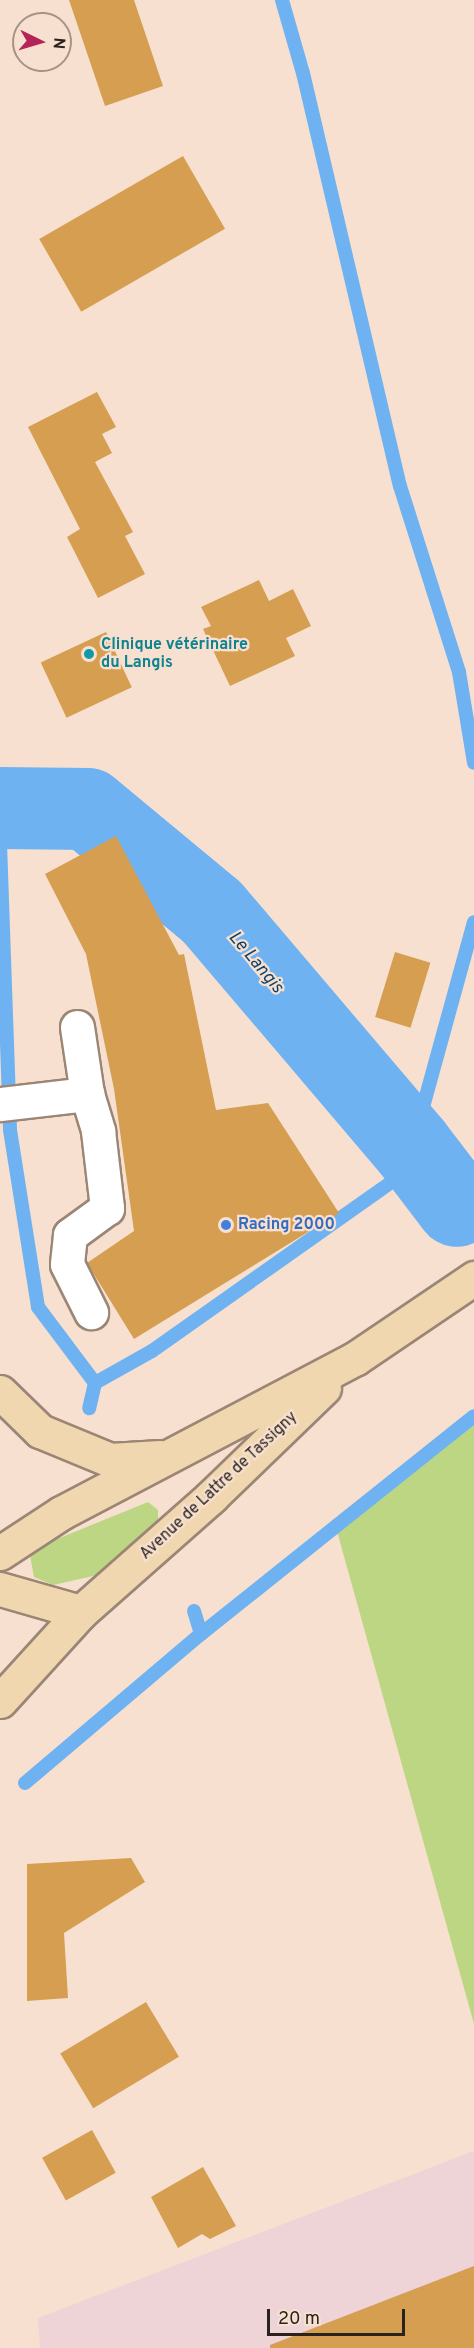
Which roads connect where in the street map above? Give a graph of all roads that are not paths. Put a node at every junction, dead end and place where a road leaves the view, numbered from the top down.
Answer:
1 (77, 1027) dead end
2 (87, 1094) junction
3 (14, 1103) edge
4 (473, 1279) edge
5 (91, 1312) dead end
6 (356, 1358) junction
7 (0, 1392) edge
8 (177, 1455) junction
9 (0, 1553) edge
10 (0, 1589) edge
11 (81, 1612) junction
12 (0, 1701) edge

1 - 2 lane
2 - 3 lane
2 - 5 lane
4 - 6 main road, Avenue de Lattre de Tassigny
6 - 8 main road, Avenue de Lattre de Tassigny
6 - 11 main road, Avenue de Lattre de Tassigny
7 - 8 main road, Avenue de Lattre de Tassigny
8 - 9 main road, Avenue de Lattre de Tassigny
10 - 11 main road
11 - 12 main road, Avenue de Lattre de Tassigny

